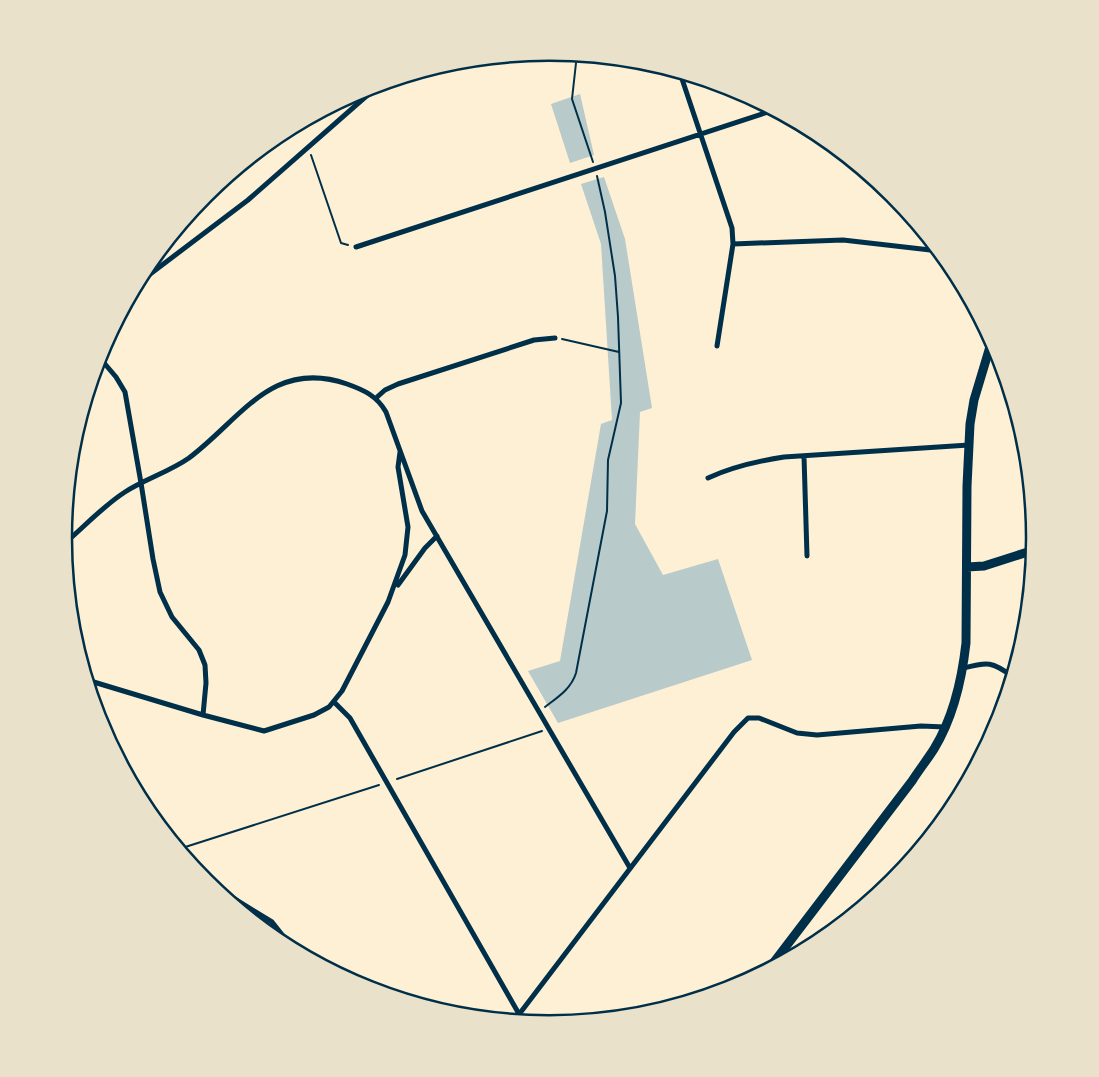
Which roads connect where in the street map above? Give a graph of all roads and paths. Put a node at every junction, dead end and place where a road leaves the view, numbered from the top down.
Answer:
1 (575, 62) edge
2 (683, 81) edge
3 (362, 100) edge
4 (766, 113) edge
5 (700, 134) junction
6 (309, 148) junction
7 (595, 168) junction
8 (733, 244) junction
9 (356, 247) joint
10 (929, 250) edge
11 (155, 271) edge
12 (555, 338) joint
13 (717, 346) dead end
14 (619, 352) junction
15 (988, 352) edge
16 (106, 365) edge
17 (376, 398) junction
18 (968, 445) junction
19 (400, 451) junction
20 (804, 456) junction
21 (708, 478) dead end
22 (142, 483) junction
23 (437, 536) junction
24 (72, 537) edge
25 (1027, 552) edge
26 (807, 556) dead end
27 (967, 567) junction
28 (394, 589) junction
29 (963, 668) junction
30 (1007, 672) edge
31 (95, 682) edge
32 (334, 702) junction
33 (539, 712) junction
34 (203, 714) junction
35 (945, 727) junction
36 (544, 730) dead end
37 (397, 779) dead end
38 (379, 785) dead end
39 (186, 848) edge
40 (630, 868) junction
41 (247, 907) edge
42 (280, 932) edge
43 (777, 958) edge
44 (519, 1014) joint

1 - 7 path
2 - 5 street
3 - 6 street
4 - 5 street
5 - 7 street
5 - 8 street
6 - 9 path
6 - 11 street
7 - 9 street
7 - 14 path
8 - 10 street
8 - 13 street
12 - 14 path
12 - 17 street
14 - 33 path
15 - 18 main road
16 - 22 street
17 - 19 street
17 - 22 street
18 - 20 street
18 - 27 main road
19 - 23 street
19 - 28 street
20 - 21 street
20 - 26 street
22 - 24 street
22 - 34 street
23 - 28 street
23 - 33 street
25 - 27 main road
27 - 29 main road
28 - 32 street
29 - 30 street
29 - 35 main road
31 - 34 street
32 - 34 street
32 - 44 street
33 - 40 street
35 - 40 street
35 - 43 main road
36 - 37 path
38 - 39 path
40 - 44 street
41 - 42 street

